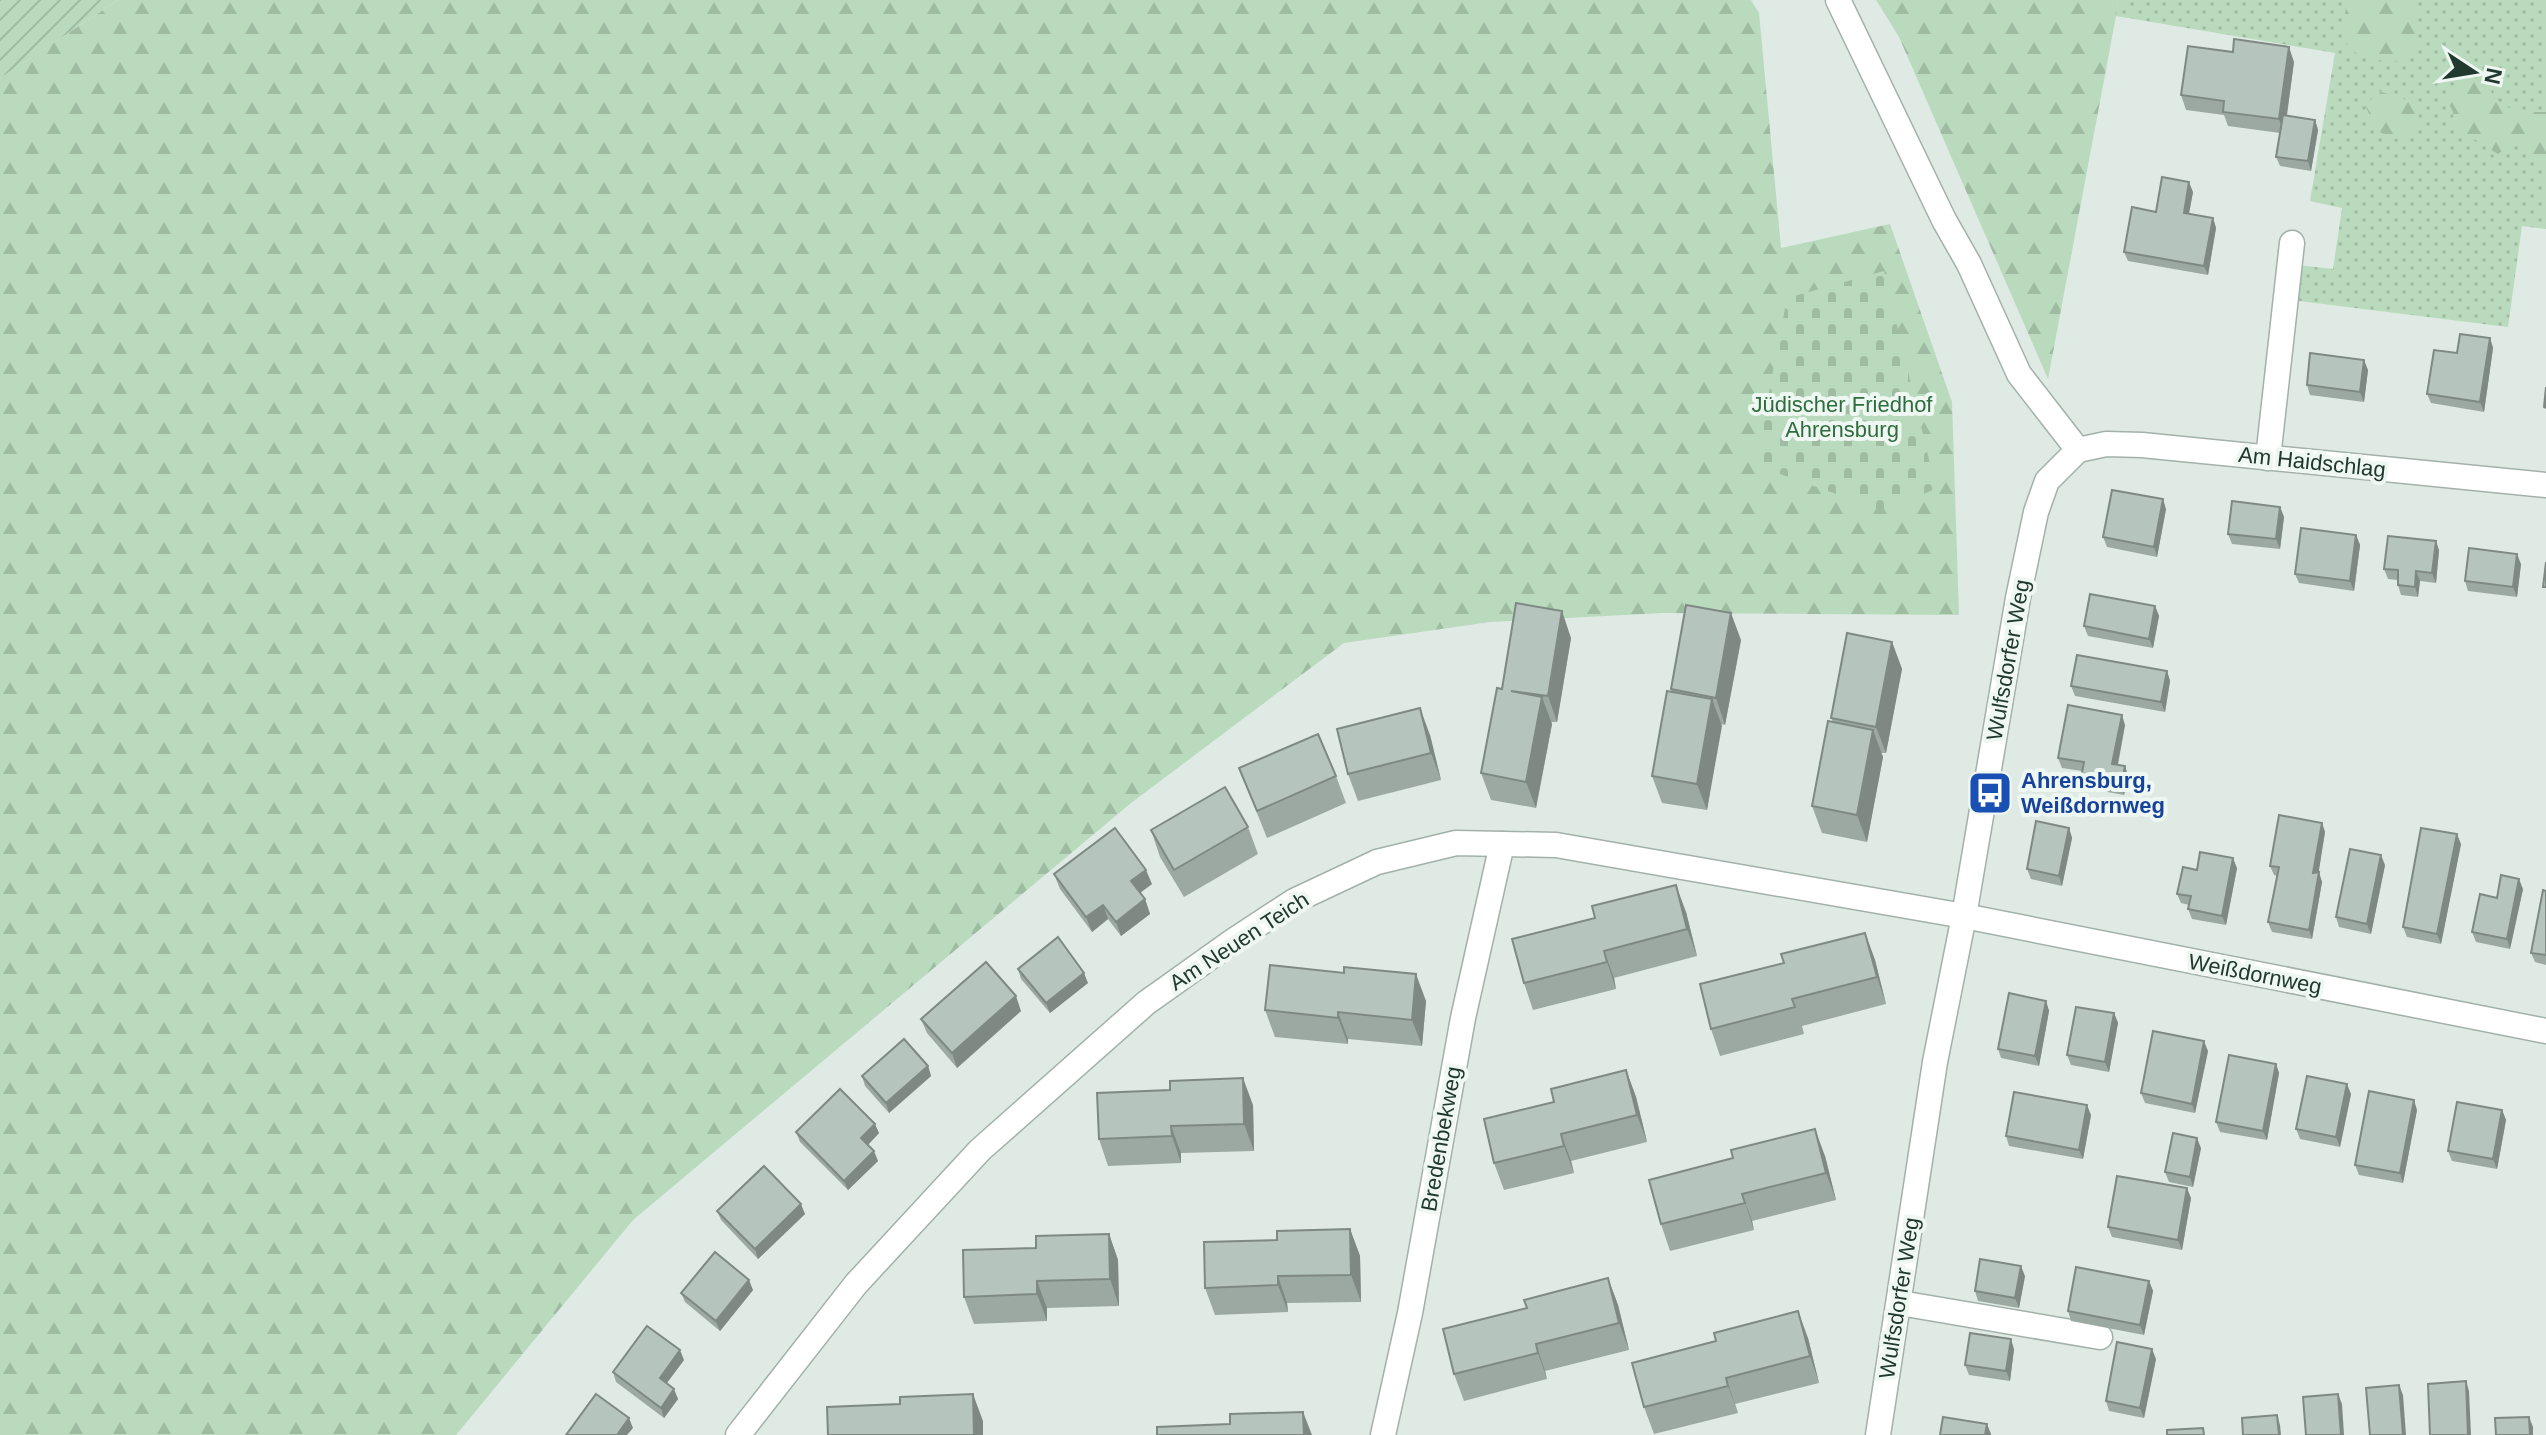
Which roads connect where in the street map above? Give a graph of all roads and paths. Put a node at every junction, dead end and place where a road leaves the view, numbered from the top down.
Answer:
1 (1838, 0) edge
2 (2292, 243) dead end
3 (2078, 450) junction
4 (2268, 458) junction
5 (2546, 485) edge
6 (1502, 844) junction
7 (1964, 916) junction
8 (2546, 1031) edge
9 (1900, 1303) junction
10 (2100, 1337) dead end
11 (738, 1435) edge
12 (1383, 1435) edge
13 (1878, 1435) edge

1 - 3 street
2 - 4 street
3 - 4 street, Am Haidschlag
3 - 7 street, Wulfsdorfer Weg
4 - 5 street, Am Haidschlag
6 - 7 street, Am Neuen Teich
6 - 11 street, Am Neuen Teich
6 - 12 street, Bredenbekweg
7 - 8 street, Weißdornweg
7 - 9 street, Wulfsdorfer Weg
9 - 10 street
9 - 13 street, Wulfsdorfer Weg

